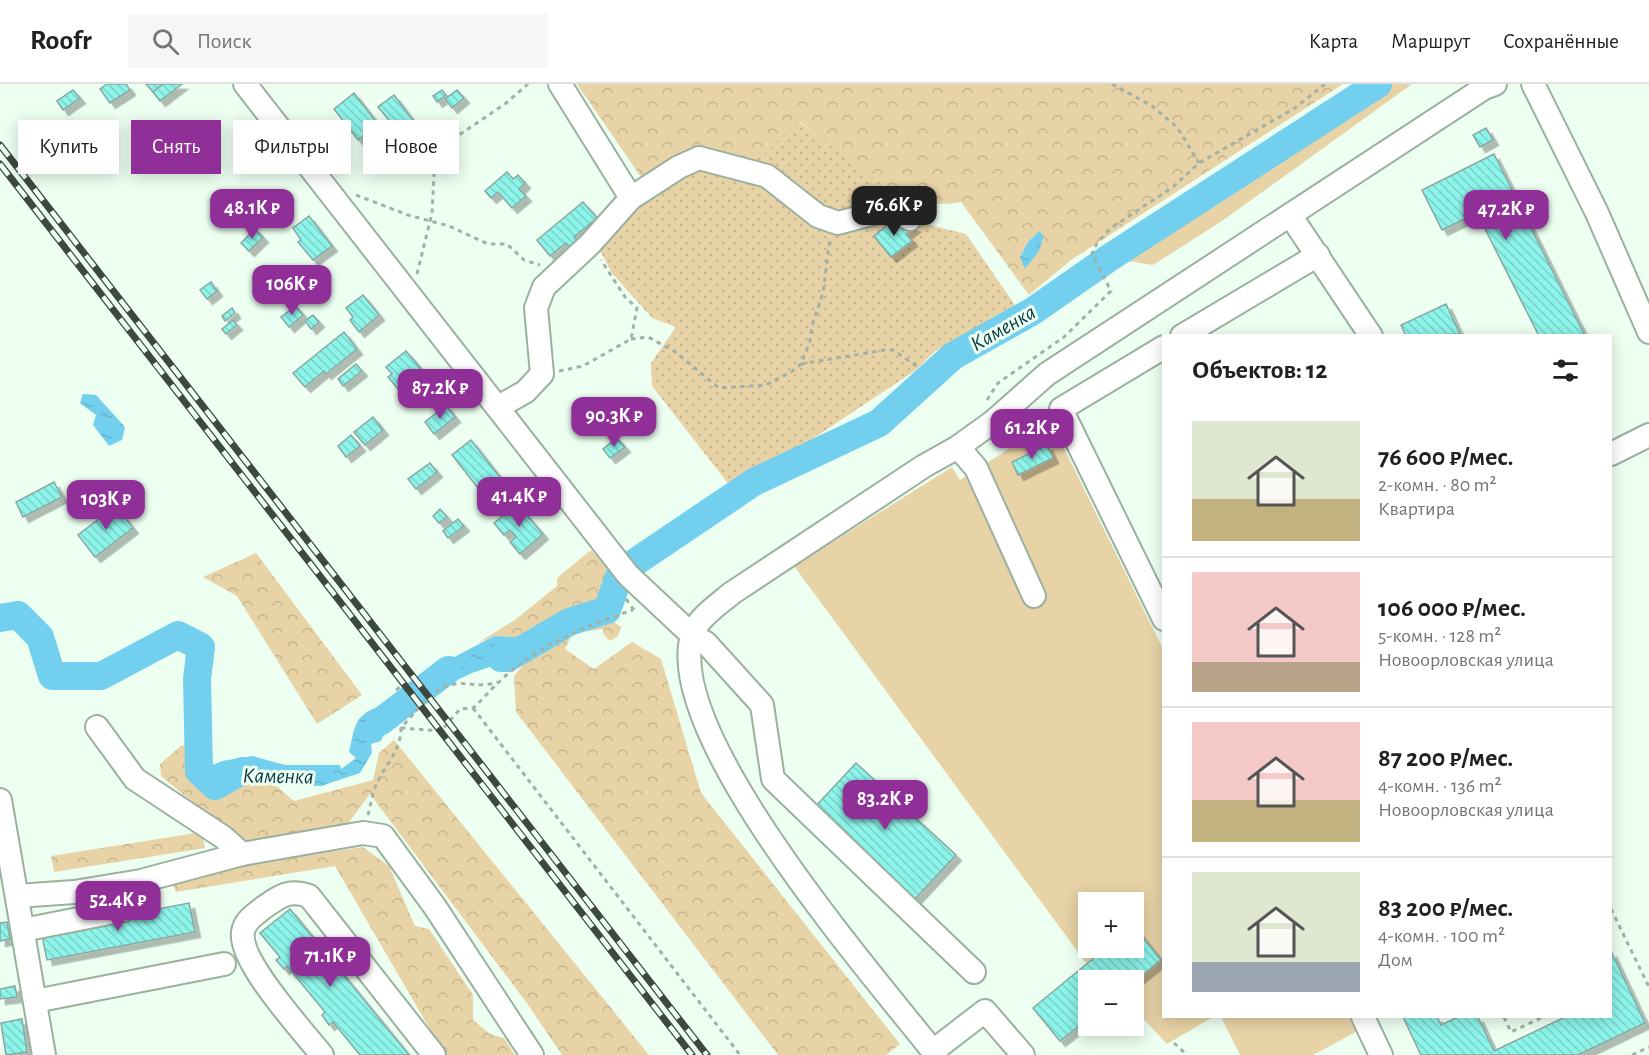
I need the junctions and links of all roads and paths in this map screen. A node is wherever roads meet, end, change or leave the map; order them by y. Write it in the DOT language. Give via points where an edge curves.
graph roads {
  1 [pos="245,84"];
  2 [pos="528,84"];
  3 [pos="560,84"];
  4 [pos="1112,84"];
  5 [pos="1325,84"];
  6 [pos="1495,84"];
  7 [pos="1533,84"];
  8 [pos="1199,163"];
  9 [pos="333,196"];
  10 [pos="631,198"];
  11 [pos="1290,215"];
  12 [pos="910,219"];
  13 [pos="431,221"];
  14 [pos="838,223"];
  15 [pos="590,244"];
  16 [pos="1318,255"];
  17 [pos="565,268"];
  18 [pos="1101,270"];
  19 [pos="410,295"];
  20 [pos="1649,332"];
  21 [pos="1185,334"];
  22 [pos="1370,334"];
  23 [pos="631,339"];
  24 [pos="1162,348"];
  25 [pos="801,364"];
  26 [pos="918,367"];
  27 [pos="542,374"];
  28 [pos="498,407"];
  29 [pos="1649,435"];
  30 [pos="958,447"];
  31 [pos="1612,454"];
  32 [pos="1034,597"];
  33 [pos="633,610"];
  34 [pos="1162,615"];
  35 [pos="692,634"];
  36 [pos="499,682"];
  37 [pos="404,684"];
  38 [pos="396,690"];
  39 [pos="473,708"];
  40 [pos="97,727"];
  41 [pos="401,728"];
  42 [pos="0,800"];
  43 [pos="363,833"];
  44 [pos="242,854"];
  45 [pos="17,896"];
  46 [pos="124,910"];
  47 [pos="1612,911"];
  48 [pos="23,930"];
  49 [pos="224,964"];
  50 [pos="974,972"];
  51 [pos="1649,987"];
  52 [pos="35,1001"];
  53 [pos="1362,1018"];
  54 [pos="1504,1018"];
  55 [pos="1542,1018"];
  56 [pos="1174,1043"];
  57 [pos="1649,1047"];
  58 [pos="934,1053"];
  59 [pos="1375,1053"];
  60 [pos="44,1055"];
  61 [pos="322,1055"];
  62 [pos="434,1055"];
  63 [pos="532,1055"];
  64 [pos="740,1055"];
  65 [pos="1023,1055"];
  66 [pos="1187,1055"];
  67 [pos="1632,1055"];
  1 -- 9 [label="street"];
  2 -- 13 [label="path" via="435,156"];
  3 -- 10 [label="street"];
  4 -- 8 [label="path" via="1152,106 1177,127"];
  5 -- 8 [label="path" via="1295,108"];
  6 -- 11 [label="street"];
  7 -- 20 [label="street" via="1597,213"];
  8 -- 18 [label="path" via="1173,187 1111,228 1097,243 1092,254"];
  9 -- 13 [label="path" via="347,193"];
  9 -- 19 [label="street"];
  10 -- 14 [label="street" via="679,167 699,159 767,176 818,216"];
  10 -- 15 [label="street"];
  11 -- 16 [label="street"];
  11 -- 30 [label="street" via="1047,374"];
  12 -- 14 [label="street" via="890,209"];
  13 -- 17 [label="path" via="488,244 507,244 524,260 551,269"];
  13 -- 19 [label="path"];
  14 -- 25 [label="path" via="831,237 823,293"];
  15 -- 17 [label="street"];
  15 -- 23 [label="path" via="625,297 637,308"];
  16 -- 21 [label="street"];
  16 -- 22 [label="street"];
  17 -- 27 [label="street" via="544,287 536,308"];
  19 -- 28 [label="street"];
  23 -- 25 [label="path" via="648,337 674,351 719,388 766,385"];
  23 -- 27 [label="path" via="583,366"];
  24 -- 34 [label="street" via="1061,408"];
  25 -- 26 [label="path" via="893,350"];
  27 -- 28 [label="street" via="525,392"];
  28 -- 35 [label="street" via="641,589"];
  29 -- 31 [label="street"];
  30 -- 32 [label="street" via="976,468"];
  30 -- 35 [label="street" via="732,593 710,611"];
  33 -- 36 [label="path" via="578,630 546,647"];
  35 -- 50 [label="street" via="706,643 762,705 773,779"];
  35 -- 58 [label="street" via="691,685 724,764 755,818"];
  36 -- 39 [label="path"];
  36 -- 41 [label="path" via="479,687 446,686"];
  37 -- 38 [label="path"];
  39 -- 41 [label="path" via="460,709 441,731"];
  39 -- 64 [label="path"];
  40 -- 44 [label="street" via="135,779 223,837"];
  41 -- 43 [label="path" via="399,745 376,785"];
  42 -- 45 [label="street"];
  43 -- 44 [label="street"];
  43 -- 63 [label="street" via="383,836"];
  44 -- 45 [label="street" via="141,881"];
  45 -- 48 [label="street"];
  46 -- 48 [label="street"];
  47 -- 51 [label="path"];
  48 -- 52 [label="street"];
  49 -- 52 [label="street"];
  52 -- 60 [label="street"];
  53 -- 59 [label="street"];
  54 -- 55 [label="path" via="1511,1032"];
  56 -- 66 [label="path"];
  57 -- 67 [label="path"];
  58 -- 65 [label="street" via="984,1011"];
  61 -- 62 [label="street" via="253,967 243,945 247,921 281,894 296,892 309,896"];
}
